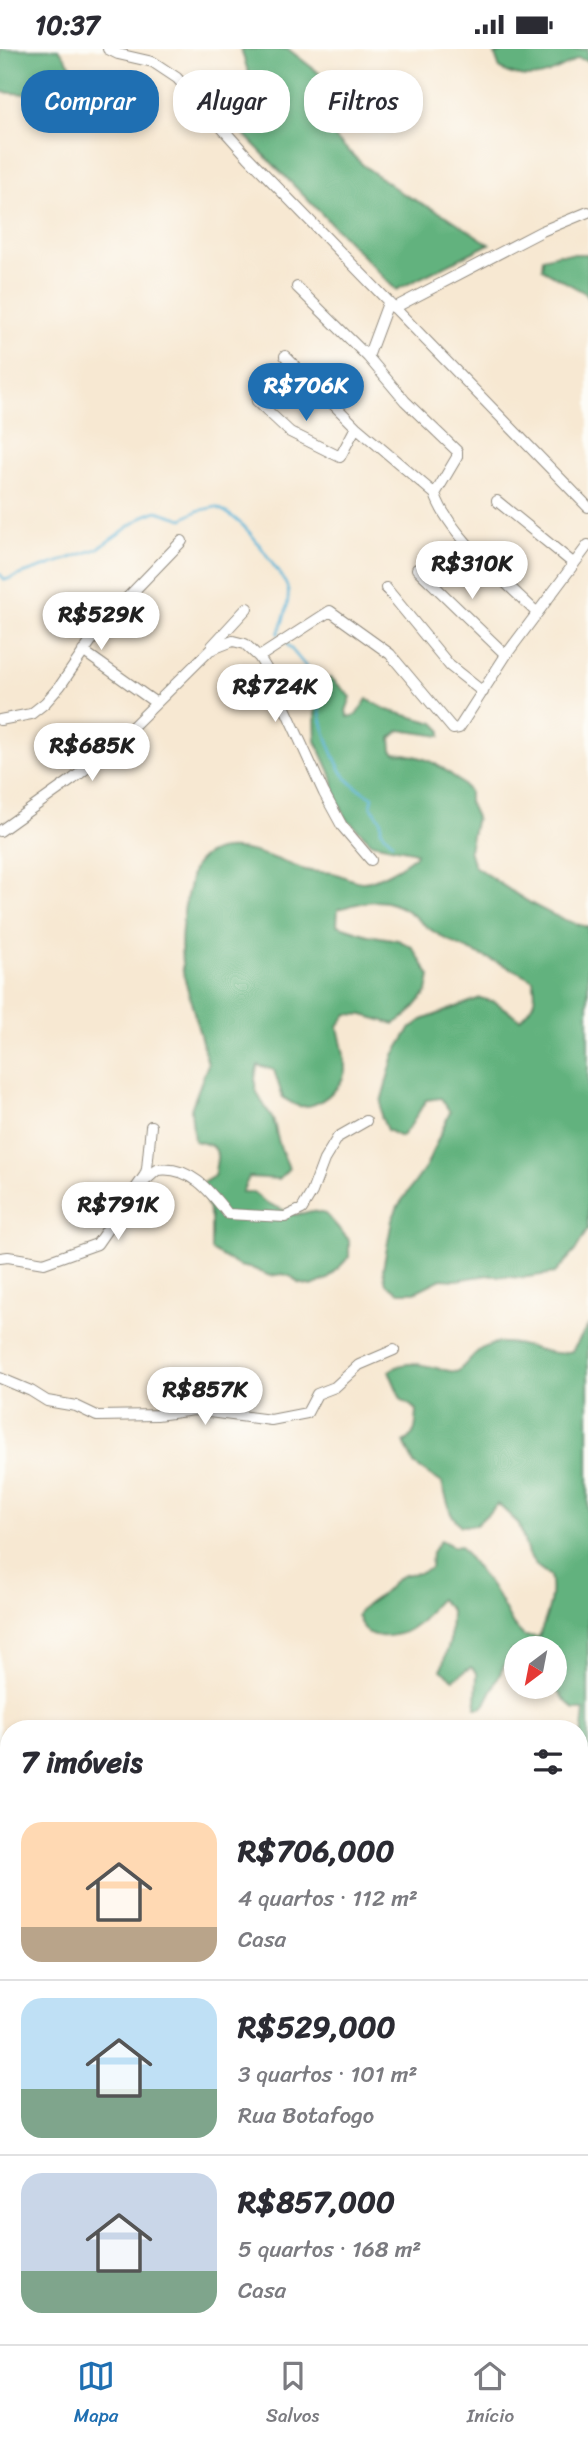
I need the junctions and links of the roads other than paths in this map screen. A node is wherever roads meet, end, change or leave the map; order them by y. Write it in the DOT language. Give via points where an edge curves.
graph roads {
  1 [pos="108,49"];
  2 [pos="588,212"];
  3 [pos="297,287"];
  4 [pos="391,305"];
  5 [pos="285,356"];
  6 [pos="368,356"];
  7 [pos="257,401"];
  8 [pos="356,427"];
  9 [pos="435,494"];
  10 [pos="497,501"];
  11 [pos="588,507"];
  12 [pos="182,541"];
  13 [pos="588,545"];
  14 [pos="573,563"];
  15 [pos="417,569"];
  16 [pos="386,588"];
  17 [pos="247,608"];
  18 [pos="536,613"];
  19 [pos="83,652"];
  20 [pos="506,655"];
  21 [pos="203,657"];
  22 [pos="259,657"];
  23 [pos="483,692"];
  24 [pos="156,703"];
  25 [pos="0,720"];
  26 [pos="0,831"];
  27 [pos="371,860"];
  28 [pos="366,1121"];
  29 [pos="151,1126"];
  30 [pos="137,1188"];
  31 [pos="0,1258"];
  32 [pos="394,1350"];
  33 [pos="0,1378"];
  1 -- 4 [label="street" via="153,62 177,78"];
  2 -- 4 [label="street"];
  3 -- 6 [label="street"];
  4 -- 6 [label="street"];
  4 -- 11 [label="street"];
  5 -- 8 [label="street"];
  6 -- 9 [label="street" via="405,401 457,451"];
  7 -- 8 [label="street" via="290,432 340,457"];
  8 -- 9 [label="street"];
  9 -- 18 [label="street" via="462,538"];
  10 -- 14 [label="street"];
  12 -- 19 [label="street" via="104,622"];
  13 -- 14 [label="street"];
  14 -- 18 [label="street"];
  15 -- 20 [label="street"];
  16 -- 23 [label="street" via="450,666"];
  17 -- 21 [label="street"];
  18 -- 20 [label="street"];
  19 -- 24 [label="street"];
  19 -- 25 [label="street" via="45,703 31,714"];
  20 -- 23 [label="street"];
  21 -- 22 [label="street" via="233,641 245,644"];
  21 -- 24 [label="street"];
  22 -- 23 [label="street" via="330,611 390,654 453,729 459,728"];
  22 -- 27 [label="street" via="342,826"];
  24 -- 26 [label="street" via="100,757"];
  28 -- 30 [label="street" via="338,1137 302,1209 285,1217 228,1213 193,1176 177,1171 157,1170"];
  29 -- 30 [label="street" via="147,1169"];
  30 -- 31 [label="street" via="97,1244 44,1263"];
  32 -- 33 [label="street" via="359,1365 335,1387 317,1394 307,1413 271,1420 194,1410 97,1416 76,1406 47,1401"];
}
